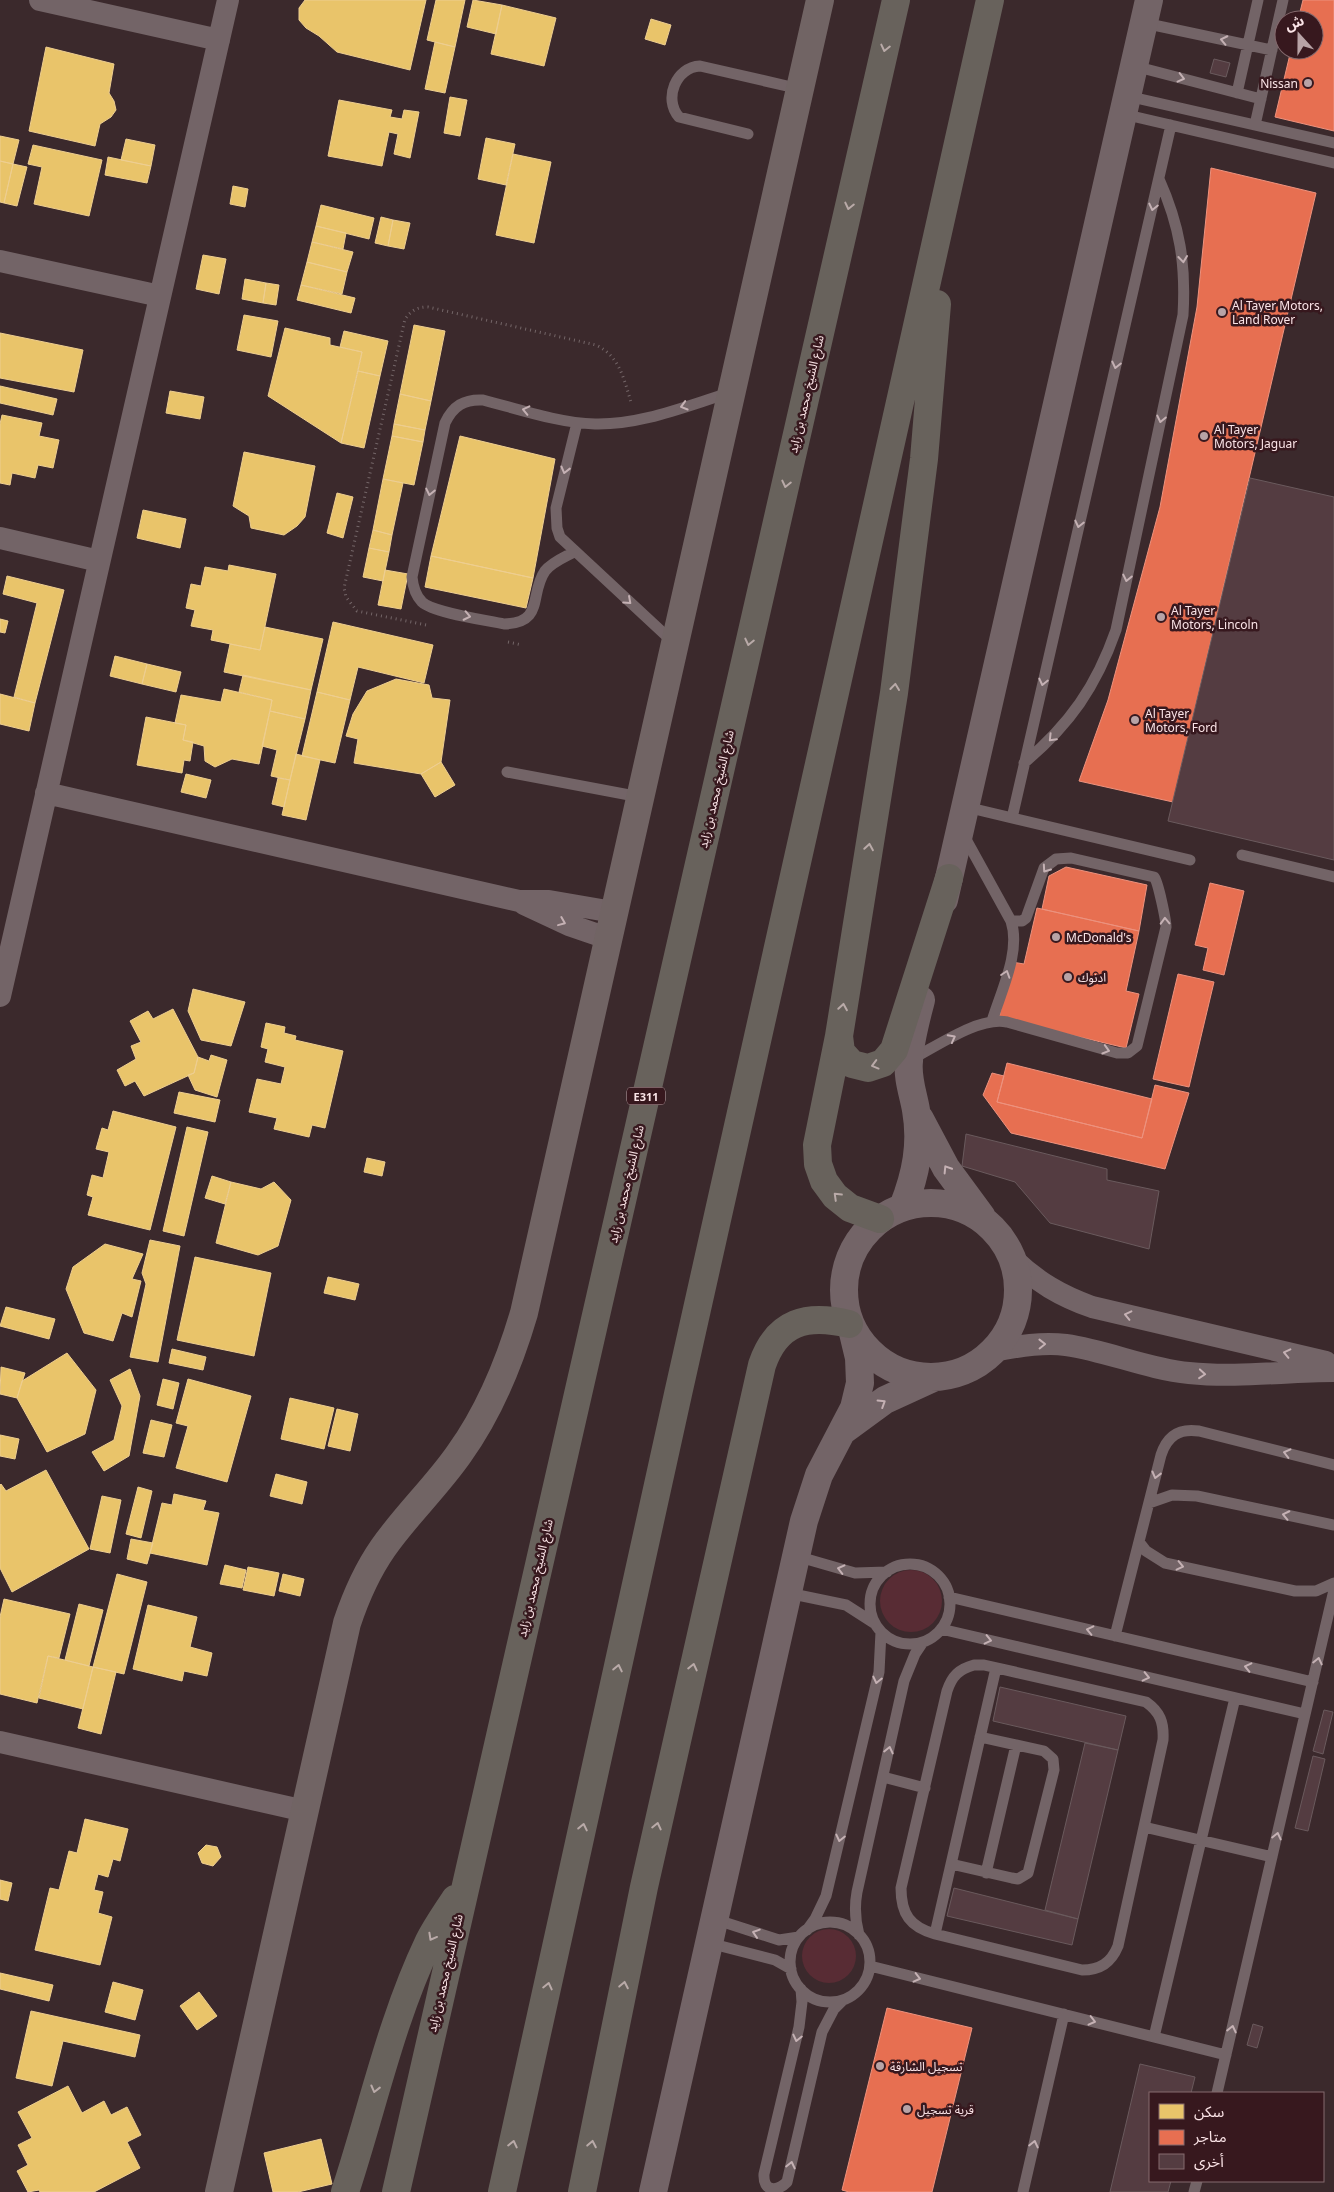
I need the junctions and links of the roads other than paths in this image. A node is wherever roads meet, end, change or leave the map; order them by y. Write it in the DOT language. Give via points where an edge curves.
graph roads {
  1 [pos="40,0"];
  2 [pos="228,0"];
  3 [pos="820,0"];
  4 [pos="896,0"];
  5 [pos="990,0"];
  6 [pos="1258,0"];
  7 [pos="1283,0"];
  8 [pos="1146,11"];
  9 [pos="218,40"];
  10 [pos="1248,45"];
  11 [pos="1272,50"];
  12 [pos="1134,66"];
  13 [pos="800,89"];
  14 [pos="1237,93"];
  15 [pos="1260,99"];
  16 [pos="1125,105"];
  17 [pos="1171,125"];
  18 [pos="1255,125"];
  19 [pos="748,134"];
  20 [pos="1334,143"];
  21 [pos="1334,163"];
  22 [pos="1159,179"];
  23 [pos="946,200"];
  24 [pos="0,261"];
  25 [pos="160,296"];
  26 [pos="731,393"];
  27 [pos="577,423"];
  28 [pos="0,538"];
  29 [pos="574,552"];
  30 [pos="99,561"];
  31 [pos="675,643"];
  32 [pos="1024,763"];
  33 [pos="507,772"];
  34 [pos="46,793"];
  35 [pos="640,797"];
  36 [pos="963,818"];
  37 [pos="1012,818"];
  38 [pos="1242,855"];
  39 [pos="1190,860"];
  40 [pos="1334,877"];
  41 [pos="949,878"];
  42 [pos="1011,921"];
  43 [pos="610,925"];
  44 [pos="0,996"];
  45 [pos="992,1021"];
  46 [pos="839,1036"];
  47 [pos="909,1061"];
  48 [pos="915,1108"];
  49 [pos="903,1207"];
  50 [pos="880,1219"];
  51 [pos="986,1222"];
  52 [pos="1013,1259"];
  53 [pos="851,1328"];
  54 [pos="994,1350"];
  55 [pos="1334,1364"];
  56 [pos="1334,1372"];
  57 [pos="933,1378"];
  58 [pos="843,1431"];
  59 [pos="1334,1465"];
  60 [pos="1149,1503"];
  61 [pos="1334,1525"];
  62 [pos="1139,1542"];
  63 [pos="796,1556"];
  64 [pos="887,1572"];
  65 [pos="1334,1584"];
  66 [pos="1334,1590"];
  67 [pos="788,1593"];
  68 [pos="949,1597"];
  69 [pos="877,1627"];
  70 [pos="941,1629"];
  71 [pos="1115,1636"];
  72 [pos="923,1642"];
  73 [pos="996,1668"];
  74 [pos="1313,1682"];
  75 [pos="1235,1698"];
  76 [pos="1306,1714"];
  77 [pos="980,1737"];
  78 [pos="0,1742"];
  79 [pos="1016,1745"];
  80 [pos="883,1777"];
  81 [pos="925,1788"];
  82 [pos="305,1811"];
  83 [pos="1144,1827"];
  84 [pos="1201,1840"];
  85 [pos="1272,1857"];
  86 [pos="951,1864"];
  87 [pos="986,1873"];
  88 [pos="466,1880"];
  89 [pos="711,1931"];
  90 [pos="803,1933"];
  91 [pos="935,1934"];
  92 [pos="859,1935"];
  93 [pos="870,1966"];
  94 [pos="791,1970"];
  95 [pos="801,1989"];
  96 [pos="843,2000"];
  97 [pos="1064,2014"];
  98 [pos="1154,2037"];
  99 [pos="1226,2054"];
  100 [pos="1217,2092"];
  101 [pos="764,2174"];
  102 [pos="219,2192"];
  103 [pos="345,2192"];
  104 [pos="396,2192"];
  105 [pos="502,2192"];
  106 [pos="582,2192"];
  107 [pos="652,2192"];
  108 [pos="760,2192"];
  109 [pos="1024,2192"];
  1 -- 9 [label="street"];
  2 -- 9 [label="street"];
  3 -- 13 [label="main road"];
  4 -- 88 [label="highway, شارع الشيخ محمد بن زايد / E311, one-way"];
  5 -- 23 [label="highway"];
  6 -- 10 [label="lane"];
  7 -- 11 [label="lane"];
  10 -- 8 [label="lane, one-way"];
  8 -- 12 [label="street"];
  9 -- 25 [label="street"];
  10 -- 11 [label="lane"];
  10 -- 14 [label="lane"];
  11 -- 15 [label="lane"];
  12 -- 14 [label="lane, one-way"];
  12 -- 16 [label="street"];
  13 -- 19 [label="lane" via="700,66 680,73 672,99 672,106 679,117"];
  13 -- 26 [label="main road"];
  14 -- 15 [label="lane"];
  15 -- 18 [label="lane"];
  16 -- 17 [label="lane"];
  16 -- 18 [label="lane"];
  16 -- 36 [label="street"];
  17 -- 21 [label="lane"];
  17 -- 22 [label="lane"];
  18 -- 20 [label="lane"];
  22 -- 32 [label="lane, one-way"];
  22 -- 32 [label="lane, one-way" via="1170,204 1184,259 1183,315 1116,630 1090,690 1049,742"];
  46 -- 23 [label="highway, one-way" via="894,693 924,459"];
  105 -- 23 [label="highway, one-way"];
  24 -- 25 [label="street"];
  25 -- 30 [label="street"];
  26 -- 27 [label="lane, one-way" via="636,420 610,424"];
  26 -- 31 [label="main road"];
  27 -- 29 [label="lane, one-way" via="555,518 560,537"];
  27 -- 29 [label="lane, one-way" via="483,400 473,400 456,407 445,423 412,577 413,585 418,598 430,607 513,624 522,621 532,611 546,570"];
  28 -- 30 [label="street"];
  29 -- 31 [label="lane, one-way"];
  30 -- 34 [label="street"];
  31 -- 35 [label="main road"];
  32 -- 37 [label="lane"];
  33 -- 35 [label="lane"];
  34 -- 43 [label="street" via="519,901 549,901"];
  34 -- 44 [label="street"];
  35 -- 43 [label="main road"];
  36 -- 37 [label="lane"];
  36 -- 41 [label="street"];
  36 -- 42 [label="lane"];
  37 -- 39 [label="lane"];
  38 -- 40 [label="lane"];
  41 -- 46 [label="highway, one-way" via="894,1050 883,1063 868,1068 852,1064 841,1052"];
  41 -- 47 [label="street"];
  45 -- 42 [label="lane, one-way" via="1013,952 1015,937"];
  45 -- 42 [label="lane, one-way" via="1007,1022 1117,1053 1128,1053 1138,1041 1166,920 1159,885 1154,877 1063,857 1044,868 1026,918"];
  43 -- 82 [label="main road" via="515,1343 476,1428 382,1548 362,1584 347,1623"];
  47 -- 45 [label="lane, one-way" via="974,1026"];
  50 -- 46 [label="highway, one-way" via="850,1208 835,1196 824,1181 818,1164 817,1145"];
  47 -- 48 [label="street"];
  48 -- 49 [label="street" via="918,1158"];
  51 -- 48 [label="street, one-way" via="946,1168"];
  49 -- 50 [label="street"];
  49 -- 51 [label="street" via="947,1204"];
  50 -- 53 [label="street" via="862,1235 850,1255 846,1270 843,1301"];
  51 -- 52 [label="street" via="1002,1239"];
  52 -- 54 [label="street" via="1018,1283 1017,1307 1009,1331"];
  55 -- 52 [label="street, one-way" via="1092,1307 1049,1288"];
  53 -- 57 [label="street" via="868,1352 887,1367 909,1375"];
  53 -- 58 [label="street" via="860,1358 860,1383 854,1408"];
  106 -- 53 [label="highway, one-way" via="644,1887 762,1365 775,1338 800,1322 830,1319"];
  54 -- 56 [label="street, one-way" via="1041,1344 1065,1345 1179,1371 1218,1375"];
  54 -- 57 [label="street" via="976,1365 956,1374"];
  58 -- 57 [label="street, one-way" via="885,1400"];
  58 -- 63 [label="street" via="810,1498"];
  59 -- 60 [label="lane, one-way" via="1199,1431 1178,1432 1164,1445"];
  61 -- 60 [label="lane, one-way" via="1197,1496 1172,1495"];
  60 -- 62 [label="lane"];
  62 -- 65 [label="lane, one-way" via="1146,1551 1165,1563 1295,1591 1316,1591"];
  62 -- 71 [label="lane"];
  64 -- 63 [label="lane, one-way" via="854,1573"];
  63 -- 67 [label="street"];
  64 -- 68 [label="lane" via="908,1565 924,1568 939,1577"];
  64 -- 69 [label="lane" via="878,1580 870,1601 870,1612"];
  74 -- 66 [label="lane, one-way"];
  67 -- 69 [label="lane" via="846,1605"];
  67 -- 89 [label="street"];
  68 -- 70 [label="lane" via="947,1619"];
  71 -- 68 [label="lane, one-way"];
  69 -- 72 [label="lane" via="900,1643"];
  69 -- 90 [label="lane, one-way" via="879,1672 826,1896 815,1920"];
  70 -- 72 [label="lane"];
  70 -- 75 [label="lane, one-way"];
  74 -- 71 [label="lane, one-way"];
  80 -- 72 [label="lane, one-way" via="904,1681"];
  73 -- 77 [label="lane"];
  73 -- 81 [label="lane" via="970,1666 950,1682"];
  73 -- 83 [label="lane" via="1146,1702 1155,1709 1164,1728 1164,1740"];
  74 -- 76 [label="lane"];
  75 -- 76 [label="lane"];
  75 -- 84 [label="lane"];
  85 -- 76 [label="lane, one-way"];
  77 -- 79 [label="lane"];
  77 -- 86 [label="lane"];
  78 -- 82 [label="street"];
  79 -- 87 [label="lane"];
  79 -- 87 [label="lane" via="1044,1751 1052,1759 1054,1770 1028,1873 1018,1879"];
  80 -- 81 [label="lane"];
  80 -- 92 [label="lane" via="854,1907"];
  81 -- 91 [label="lane" via="901,1888 901,1901 912,1923"];
  82 -- 102 [label="main road"];
  83 -- 84 [label="lane"];
  83 -- 91 [label="lane" via="1118,1946 1108,1962 1100,1967 1082,1970"];
  84 -- 85 [label="lane"];
  84 -- 98 [label="lane"];
  99 -- 85 [label="lane, one-way"];
  86 -- 87 [label="lane"];
  86 -- 91 [label="lane"];
  88 -- 103 [label="highway, one-way" via="430,1940 403,2002"];
  88 -- 104 [label="highway, شارع الشيخ محمد بن زايد / E311"];
  90 -- 89 [label="lane, one-way" via="779,1940"];
  89 -- 94 [label="lane"];
  89 -- 107 [label="street"];
  90 -- 92 [label="lane" via="829,1922 840,1923"];
  90 -- 94 [label="lane" via="793,1947"];
  92 -- 93 [label="lane" via="868,1949"];
  93 -- 96 [label="lane" via="862,1987"];
  93 -- 97 [label="lane, one-way"];
  94 -- 95 [label="lane"];
  95 -- 96 [label="lane" via="821,2001"];
  95 -- 101 [label="lane, one-way" via="799,2027"];
  101 -- 96 [label="lane, one-way" via="764,2182 775,2191 783,2189 787,2182 822,2032"];
  97 -- 98 [label="lane, one-way"];
  109 -- 97 [label="lane, one-way"];
  98 -- 99 [label="lane"];
  99 -- 100 [label="lane"];
  101 -- 108 [label="lane"];
}
